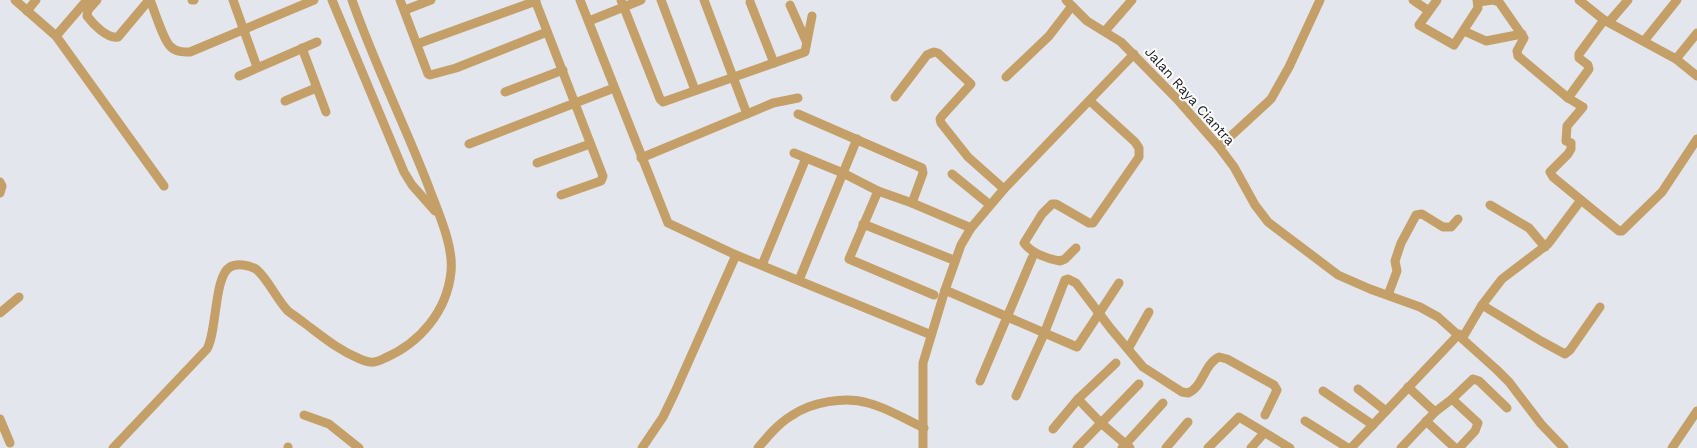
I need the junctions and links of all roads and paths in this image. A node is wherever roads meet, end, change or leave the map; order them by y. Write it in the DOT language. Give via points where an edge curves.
graph roads {
  1 [pos="15,0"];
  2 [pos="36,0"];
  3 [pos="87,0"];
  4 [pos="97,0"];
  5 [pos="150,0"];
  6 [pos="232,0"];
  7 [pos="314,0"];
  8 [pos="332,0"];
  9 [pos="400,0"];
  10 [pos="431,0"];
  11 [pos="580,0"];
  12 [pos="640,0"];
  13 [pos="661,0"];
  14 [pos="704,0"];
  15 [pos="1132,0"];
  16 [pos="1320,0"];
  17 [pos="1413,0"];
  18 [pos="1437,0"];
  19 [pos="1579,0"];
  20 [pos="1628,0"];
  21 [pos="1677,0"];
  22 [pos="536,1"];
  23 [pos="1478,1"];
  24 [pos="750,2"];
  25 [pos="353,3"];
  26 [pos="623,3"];
  27 [pos="1069,3"];
  28 [pos="790,5"];
  29 [pos="405,10"];
  30 [pos="28,11"];
  31 [pos="1428,11"];
  32 [pos="337,14"];
  33 [pos="812,16"];
  34 [pos="589,21"];
  35 [pos="1606,21"];
  36 [pos="244,28"];
  37 [pos="1104,31"];
  38 [pos="1464,31"];
  39 [pos="547,32"];
  40 [pos="1697,33"];
  41 [pos="1522,34"];
  42 [pos="56,36"];
  43 [pos="806,41"];
  44 [pos="1644,41"];
  45 [pos="317,42"];
  46 [pos="417,44"];
  47 [pos="302,48"];
  48 [pos="1134,54"];
  49 [pos="1676,59"];
  50 [pos="774,63"];
  51 [pos="257,67"];
  52 [pos="563,70"];
  53 [pos="239,76"];
  54 [pos="733,76"];
  55 [pos="1697,76"];
  56 [pos="1006,77"];
  57 [pos="316,88"];
  58 [pos="614,88"];
  59 [pos="695,90"];
  60 [pos="505,92"];
  61 [pos="895,97"];
  62 [pos="798,98"];
  63 [pos="1568,98"];
  64 [pos="285,100"];
  65 [pos="1090,101"];
  66 [pos="575,104"];
  67 [pos="326,112"];
  68 [pos="746,114"];
  69 [pos="798,114"];
  70 [pos="857,139"];
  71 [pos="1697,139"];
  72 [pos="469,144"];
  73 [pos="590,144"];
  74 [pos="1219,147"];
  75 [pos="794,153"];
  76 [pos="641,158"];
  77 [pos="806,158"];
  78 [pos="537,163"];
  79 [pos="843,173"];
  80 [pos="952,174"];
  81 [pos="0,182"];
  82 [pos="164,186"];
  83 [pos="1004,189"];
  84 [pos="878,191"];
  85 [pos="0,192"];
  86 [pos="560,195"];
  87 [pos="1581,200"];
  88 [pos="912,203"];
  89 [pos="990,205"];
  90 [pos="1490,205"];
  91 [pos="440,217"];
  92 [pos="1458,219"];
  93 [pos="864,224"];
  94 [pos="971,228"];
  95 [pos="1545,246"];
  96 [pos="1076,248"];
  97 [pos="736,255"];
  98 [pos="1032,258"];
  99 [pos="951,259"];
  100 [pos="762,265"];
  101 [pos="799,280"];
  102 [pos="1119,282"];
  103 [pos="945,290"];
  104 [pos="934,295"];
  105 [pos="1388,295"];
  106 [pos="19,297"];
  107 [pos="1482,305"];
  108 [pos="1600,307"];
  109 [pos="1149,312"];
  110 [pos="0,313"];
  111 [pos="1100,313"];
  112 [pos="1007,317"];
  113 [pos="929,334"];
  114 [pos="1044,334"];
  115 [pos="1461,336"];
  116 [pos="1128,349"];
  117 [pos="1116,363"];
  118 [pos="980,381"];
  119 [pos="1139,384"];
  120 [pos="1408,386"];
  121 [pos="1358,389"];
  122 [pos="1323,391"];
  123 [pos="1016,396"];
  124 [pos="1078,399"];
  125 [pos="1452,399"];
  126 [pos="1163,402"];
  127 [pos="1507,408"];
  128 [pos="1386,411"];
  129 [pos="1697,411"];
  130 [pos="1435,412"];
  131 [pos="304,415"];
  132 [pos="1265,415"];
  133 [pos="0,419"];
  134 [pos="1426,420"];
  135 [pos="1304,421"];
  136 [pos="1101,422"];
  137 [pos="1188,422"];
  138 [pos="1373,425"];
  139 [pos="924,428"];
  140 [pos="1053,429"];
  141 [pos="3,434"];
  142 [pos="1264,434"];
  143 [pos="10,443"];
  144 [pos="1126,447"];
  145 [pos="113,448"];
  146 [pos="359,448"];
  147 [pos="642,448"];
  148 [pos="758,448"];
  149 [pos="923,448"];
  150 [pos="1077,448"];
  151 [pos="1166,448"];
  152 [pos="1208,448"];
  153 [pos="1250,448"];
  154 [pos="1290,448"];
  155 [pos="1349,448"];
  156 [pos="1402,448"];
  157 [pos="1457,448"];
  158 [pos="1564,448"];
  159 [pos="1672,448"];
  1 -- 30 [label="street"];
  2 -- 30 [label="street"];
  3 -- 42 [label="street"];
  4 -- 5 [label="street" via="87,16 114,38"];
  5 -- 36 [label="street" via="168,44 176,50 190,52"];
  6 -- 36 [label="street"];
  7 -- 36 [label="street"];
  8 -- 32 [label="street"];
  9 -- 29 [label="street"];
  10 -- 29 [label="street"];
  11 -- 34 [label="street"];
  12 -- 26 [label="street"];
  13 -- 59 [label="street"];
  14 -- 54 [label="street"];
  15 -- 37 [label="street"];
  16 -- 74 [label="street" via="1271,99"];
  17 -- 31 [label="street"];
  18 -- 31 [label="street"];
  19 -- 35 [label="street"];
  20 -- 35 [label="street"];
  21 -- 44 [label="street"];
  22 -- 39 [label="street"];
  22 -- 46 [label="street"];
  23 -- 38 [label="street" via="1478,8"];
  23 -- 41 [label="street" via="1499,2"];
  24 -- 50 [label="street"];
  25 -- 32 [label="street"];
  25 -- 91 [label="street"];
  26 -- 34 [label="street"];
  26 -- 59 [label="street" via="660,99 663,102"];
  27 -- 37 [label="street, Jalan Raya Ciantra" via="1087,21"];
  27 -- 56 [label="street" via="1049,36"];
  28 -- 43 [label="street"];
  29 -- 46 [label="street"];
  30 -- 42 [label="street"];
  31 -- 38 [label="street" via="1419,25 1454,45"];
  32 -- 91 [label="street" via="404,172"];
  33 -- 43 [label="street"];
  34 -- 58 [label="street"];
  35 -- 44 [label="street"];
  35 -- 63 [label="street" via="1579,54 1589,69"];
  36 -- 51 [label="street"];
  37 -- 48 [label="street, Jalan Raya Ciantra"];
  38 -- 41 [label="street" via="1486,41"];
  39 -- 46 [label="street" via="432,76 428,74"];
  39 -- 52 [label="street"];
  40 -- 49 [label="street"];
  41 -- 63 [label="street" via="1523,40 1516,52 1518,56"];
  42 -- 82 [label="street"];
  43 -- 50 [label="street" via="805,52"];
  44 -- 49 [label="street"];
  45 -- 47 [label="street"];
  47 -- 51 [label="street"];
  47 -- 57 [label="street"];
  48 -- 65 [label="street"];
  48 -- 74 [label="street, Jalan Raya Ciantra"];
  49 -- 55 [label="street"];
  50 -- 54 [label="street"];
  51 -- 53 [label="street"];
  52 -- 60 [label="street"];
  52 -- 66 [label="street"];
  54 -- 59 [label="street"];
  54 -- 68 [label="street"];
  57 -- 64 [label="street"];
  57 -- 67 [label="street"];
  58 -- 66 [label="street"];
  58 -- 76 [label="street"];
  61 -- 83 [label="street" via="927,55 938,54 971,84 942,116 941,123 968,157"];
  62 -- 68 [label="street"];
  63 -- 87 [label="street" via="1583,107 1567,126 1566,141 1571,142 1571,149 1551,174"];
  65 -- 83 [label="street"];
  65 -- 96 [label="street" via="1135,142 1139,157 1093,223 1052,204 1024,243 1041,255 1060,262"];
  66 -- 72 [label="street"];
  66 -- 73 [label="street"];
  68 -- 76 [label="street"];
  69 -- 70 [label="street"];
  70 -- 79 [label="street"];
  70 -- 88 [label="street" via="922,168"];
  71 -- 87 [label="street" via="1662,192 1622,231"];
  73 -- 78 [label="street"];
  73 -- 86 [label="street" via="603,179"];
  74 -- 105 [label="street, Jalan Raya Ciantra" via="1268,222 1338,275"];
  75 -- 77 [label="street"];
  76 -- 97 [label="street" via="668,224"];
  77 -- 79 [label="street"];
  77 -- 100 [label="street"];
  79 -- 84 [label="street"];
  79 -- 101 [label="street"];
  80 -- 89 [label="street"];
  81 -- 85 [label="street"];
  83 -- 89 [label="street"];
  84 -- 88 [label="street"];
  84 -- 93 [label="street"];
  87 -- 95 [label="street"];
  88 -- 94 [label="street"];
  89 -- 94 [label="street"];
  90 -- 95 [label="street" via="1529,228"];
  91 -- 145 [label="street" via="450,254 447,290 428,327 401,350 370,363 342,351 288,311 257,270 246,266 230,267 219,289 212,338 207,349"];
  92 -- 105 [label="street" via="1451,227 1444,227 1422,214 1416,215 1401,243 1395,261 1397,271"];
  93 -- 99 [label="street"];
  93 -- 104 [label="street" via="850,258"];
  94 -- 103 [label="street"];
  95 -- 107 [label="street" via="1507,274"];
  97 -- 100 [label="street"];
  97 -- 147 [label="street" via="663,417"];
  98 -- 112 [label="street"];
  100 -- 101 [label="street"];
  101 -- 113 [label="street"];
  102 -- 111 [label="street"];
  103 -- 112 [label="street"];
  103 -- 139 [label="street" via="923,363"];
  105 -- 115 [label="street, Jalan Raya Ciantra" via="1438,316"];
  106 -- 110 [label="street"];
  107 -- 108 [label="street" via="1565,354"];
  107 -- 115 [label="street"];
  109 -- 116 [label="street"];
  111 -- 114 [label="street" via="1077,347"];
  111 -- 114 [label="street" via="1076,283 1067,279"];
  111 -- 116 [label="street"];
  112 -- 114 [label="street"];
  112 -- 118 [label="street"];
  114 -- 123 [label="street"];
  115 -- 120 [label="street"];
  115 -- 158 [label="street, Jalan Raya Ciantra" via="1508,382"];
  116 -- 132 [label="street" via="1144,367 1185,393 1195,389 1213,360 1219,357 1227,359 1276,386"];
  117 -- 124 [label="street"];
  119 -- 136 [label="street"];
  120 -- 128 [label="street"];
  120 -- 130 [label="street"];
  121 -- 128 [label="street"];
  122 -- 138 [label="street"];
  124 -- 136 [label="street"];
  124 -- 140 [label="street"];
  125 -- 127 [label="street" via="1474,379"];
  125 -- 130 [label="street"];
  125 -- 157 [label="street" via="1478,423 1475,431"];
  126 -- 144 [label="street"];
  128 -- 138 [label="street"];
  129 -- 159 [label="street"];
  130 -- 134 [label="street"];
  131 -- 146 [label="street" via="329,424"];
  133 -- 141 [label="street"];
  134 -- 156 [label="street"];
  134 -- 157 [label="street"];
  135 -- 155 [label="street"];
  136 -- 144 [label="street"];
  136 -- 150 [label="street"];
  137 -- 151 [label="street"];
  138 -- 155 [label="street"];
  139 -- 148 [label="street" via="865,402 827,401 793,414"];
  139 -- 149 [label="street"];
  141 -- 143 [label="street"];
  142 -- 152 [label="street" via="1240,417"];
  142 -- 153 [label="street"];
  142 -- 154 [label="street"];
}
